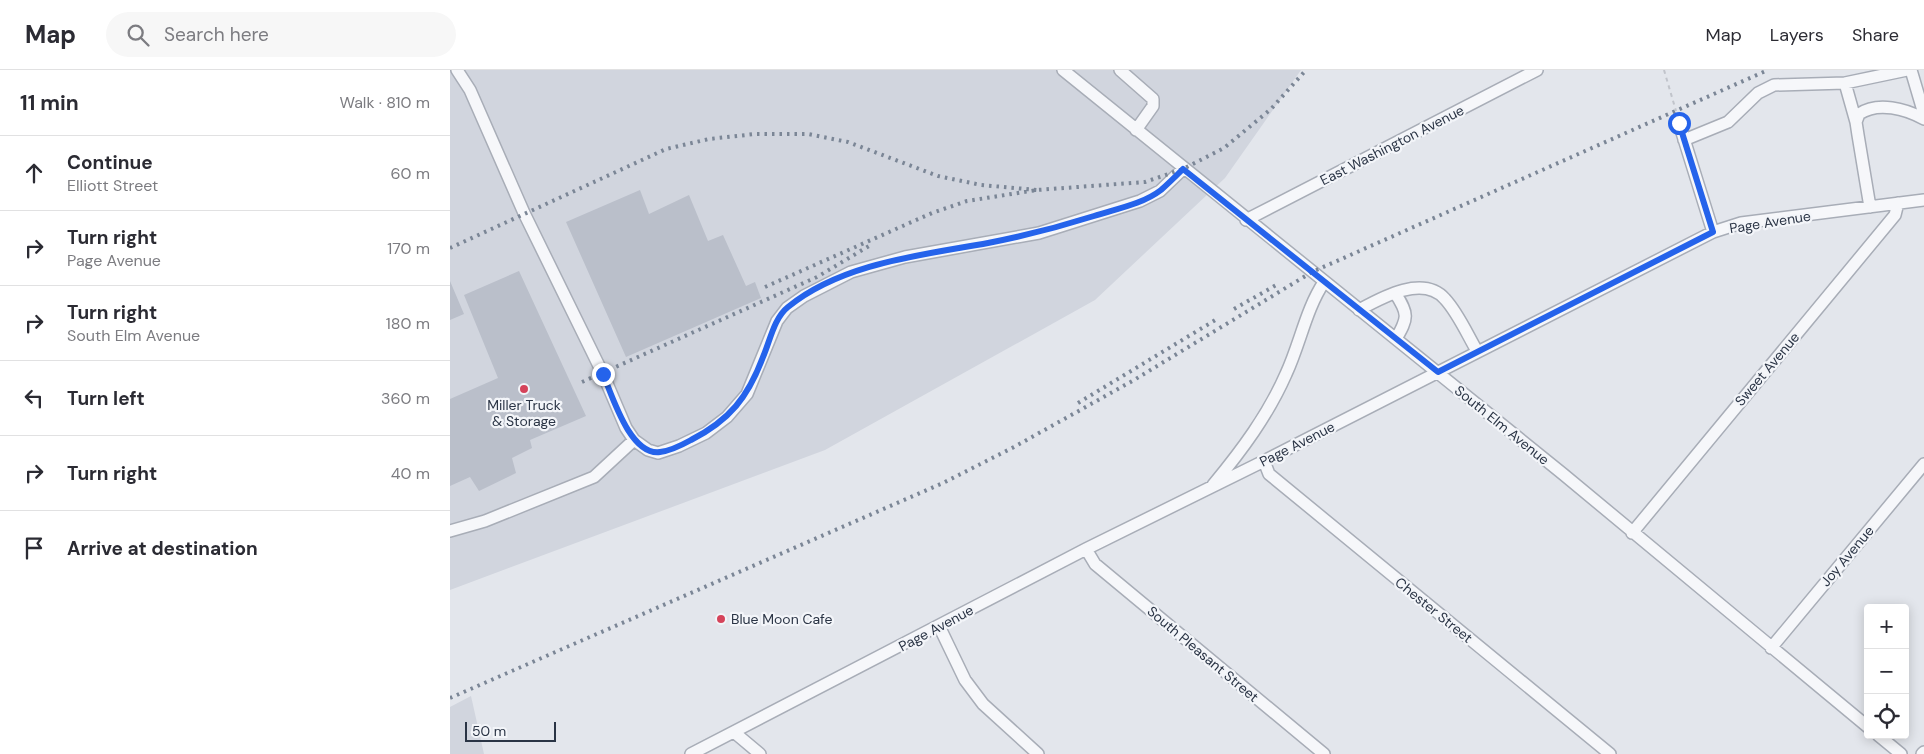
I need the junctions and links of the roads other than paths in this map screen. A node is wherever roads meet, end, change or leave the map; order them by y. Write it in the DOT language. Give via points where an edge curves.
graph roads {
  1 [pos="457,70"];
  2 [pos="1063,70"];
  3 [pos="1120,70"];
  4 [pos="1537,70"];
  5 [pos="1907,70"];
  6 [pos="1911,70"];
  7 [pos="1844,83"];
  8 [pos="1924,114"];
  9 [pos="1924,120"];
  10 [pos="1856,122"];
  11 [pos="1679,123"];
  12 [pos="1136,130"];
  13 [pos="1684,140"];
  14 [pos="1183,169"];
  15 [pos="1924,200"];
  16 [pos="1898,203"];
  17 [pos="1870,207"];
  18 [pos="1246,220"];
  19 [pos="1713,232"];
  20 [pos="1324,282"];
  21 [pos="1396,293"];
  22 [pos="1359,310"];
  23 [pos="1396,339"];
  24 [pos="1477,351"];
  25 [pos="1438,372"];
  26 [pos="634,440"];
  27 [pos="1264,461"];
  28 [pos="1924,464"];
  29 [pos="1211,488"];
  30 [pos="450,532"];
  31 [pos="1632,533"];
  32 [pos="1086,550"];
  33 [pos="939,626"];
  34 [pos="1770,648"];
  35 [pos="1864,724"];
  36 [pos="735,733"];
  37 [pos="1883,739"];
  38 [pos="691,754"];
  39 [pos="760,754"];
  40 [pos="1038,754"];
  41 [pos="1324,754"];
  42 [pos="1610,754"];
  43 [pos="1901,754"];
  1 -- 26 [label="street" via="470,90 524,213"];
  2 -- 12 [label="street, South Elm Avenue"];
  3 -- 12 [label="street" via="1153,99"];
  4 -- 18 [label="street, East Washington Avenue"];
  5 -- 7 [label="street"];
  6 -- 8 [label="street"];
  7 -- 10 [label="street"];
  7 -- 13 [label="street" via="1774,85 1758,94 1728,122"];
  9 -- 10 [label="street" via="1898,108 1878,108 1859,114"];
  10 -- 17 [label="street"];
  11 -- 13 [label="street"];
  12 -- 14 [label="street, South Elm Avenue"];
  13 -- 19 [label="street"];
  14 -- 18 [label="street, South Elm Avenue"];
  14 -- 26 [label="street" via="1160,191 1140,201 1038,233 905,257 851,272 787,308 777,321 747,394 727,418 679,446 658,453"];
  15 -- 16 [label="street, Page Avenue"];
  16 -- 17 [label="street, Page Avenue"];
  16 -- 31 [label="street, Sweet Avenue" via="1894,216"];
  17 -- 19 [label="street, Page Avenue" via="1741,223"];
  18 -- 20 [label="street, South Elm Avenue"];
  19 -- 24 [label="street, Page Avenue"];
  20 -- 22 [label="street, South Elm Avenue"];
  20 -- 29 [label="street" via="1272,403 1244,448"];
  21 -- 22 [label="street"];
  21 -- 23 [label="street" via="1406,308 1406,321"];
  21 -- 24 [label="street" via="1414,288 1426,289 1444,297"];
  22 -- 23 [label="street, South Elm Avenue"];
  23 -- 25 [label="street, South Elm Avenue"];
  24 -- 25 [label="street, Page Avenue"];
  25 -- 27 [label="street, Page Avenue"];
  25 -- 31 [label="street, South Elm Avenue"];
  26 -- 30 [label="street" via="594,477"];
  27 -- 29 [label="street, Page Avenue"];
  27 -- 42 [label="street, Chester Street" via="1269,474"];
  28 -- 34 [label="street, Joy Avenue"];
  29 -- 32 [label="street, Page Avenue"];
  31 -- 34 [label="street, South Elm Avenue"];
  32 -- 33 [label="street, Page Avenue"];
  32 -- 41 [label="street, South Pleasant Street" via="1095,564"];
  33 -- 36 [label="street, Page Avenue"];
  33 -- 40 [label="street" via="965,680 983,704"];
  34 -- 35 [label="street, South Elm Avenue"];
  36 -- 38 [label="street, Page Avenue"];
  36 -- 39 [label="street"];
  37 -- 43 [label="street"];
}
